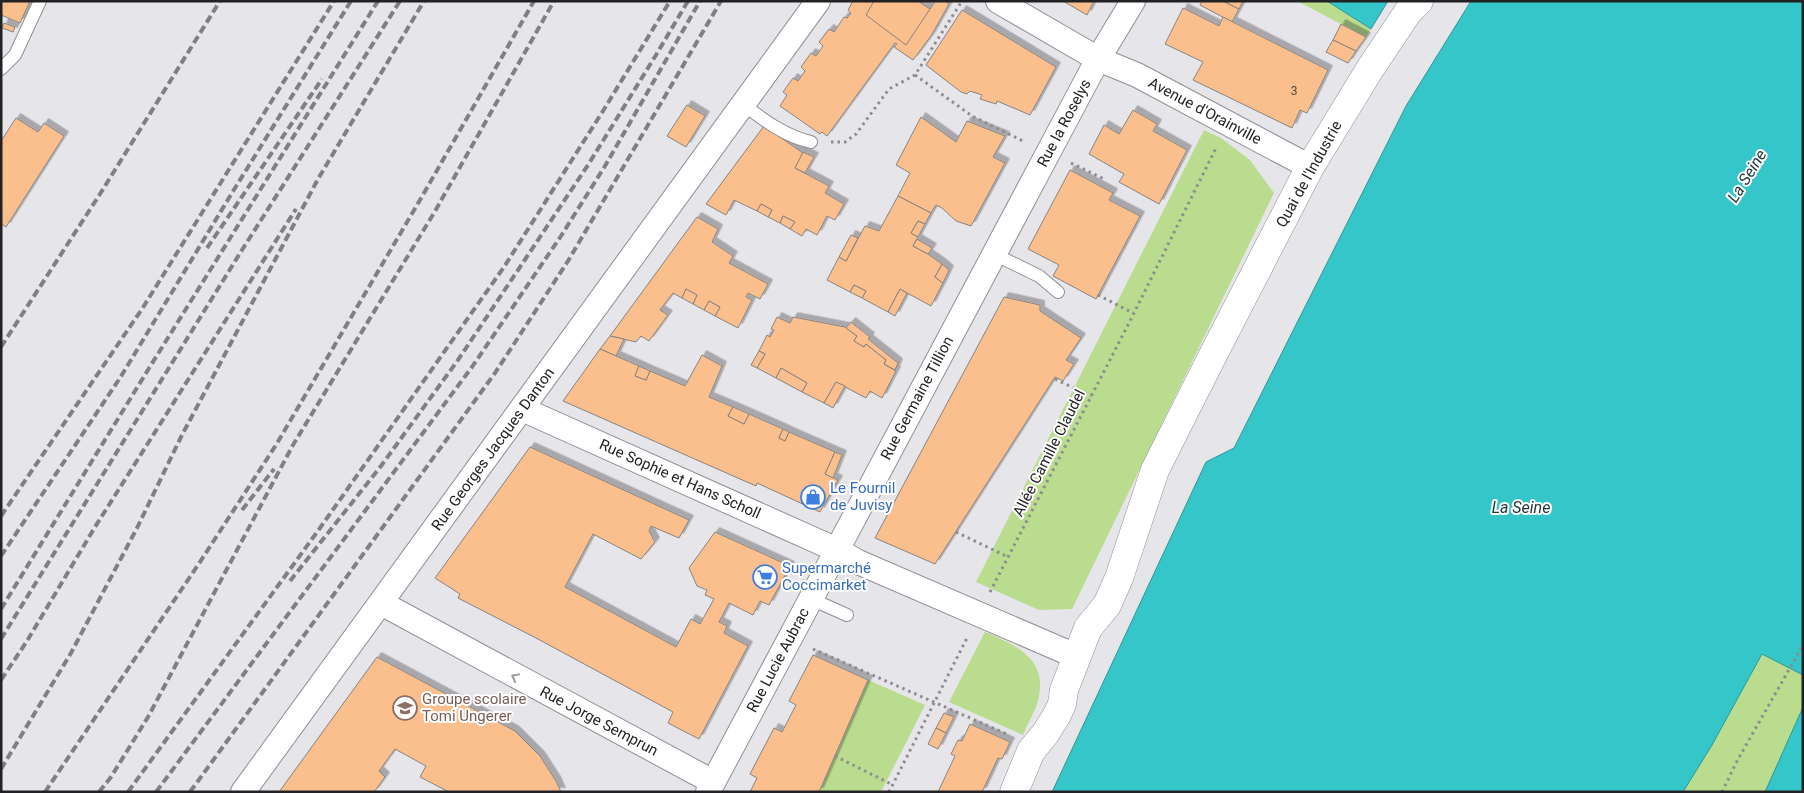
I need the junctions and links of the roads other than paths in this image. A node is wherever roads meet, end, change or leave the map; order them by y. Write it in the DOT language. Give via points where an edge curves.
graph roads {
  1 [pos="40,1"];
  2 [pos="818,1"];
  3 [pos="998,1"];
  4 [pos="1133,1"];
  5 [pos="1419,1"];
  6 [pos="1098,59"];
  7 [pos="1,69"];
  8 [pos="744,105"];
  9 [pos="811,142"];
  10 [pos="1310,167"];
  11 [pos="996,250"];
  12 [pos="1058,292"];
  13 [pos="522,409"];
  14 [pos="837,550"];
  15 [pos="811,598"];
  16 [pos="381,603"];
  17 [pos="847,615"];
  18 [pos="1078,657"];
  19 [pos="710,787"];
  20 [pos="243,792"];
  21 [pos="1014,792"];
  1 -- 7 [label="lane" via="15,55"];
  2 -- 8 [label="street, Rue Georges Jacques Danton"];
  3 -- 6 [label="street, Avenue d'Orainville"];
  4 -- 6 [label="street, Rue la Roselys"];
  5 -- 10 [label="main road, Quai de l'Industrie" via="1370,69"];
  6 -- 10 [label="street, Avenue d'Orainville" via="1137,75"];
  6 -- 11 [label="street, Rue la Roselys"];
  8 -- 9 [label="lane" via="784,134"];
  8 -- 13 [label="street, Rue Georges Jacques Danton"];
  10 -- 18 [label="main road, Quai de l'Industrie" via="1155,470 1119,578 1107,605 1088,628"];
  11 -- 12 [label="lane" via="1039,276"];
  11 -- 14 [label="street, Rue Germaine Tillion"];
  13 -- 14 [label="street, Rue Sophie et Hans Scholl"];
  13 -- 16 [label="street, Rue Georges Jacques Danton"];
  14 -- 15 [label="street, Rue Lucie Aubrac"];
  14 -- 18 [label="street"];
  15 -- 17 [label="lane"];
  15 -- 19 [label="street, Rue Lucie Aubrac"];
  19 -- 16 [label="street, Rue Jorge Semprun, one-way"];
  16 -- 20 [label="street, Rue Georges Jacques Danton"];
  18 -- 21 [label="main road, Quai de l'Industrie" via="1057,715 1031,751"];
}
